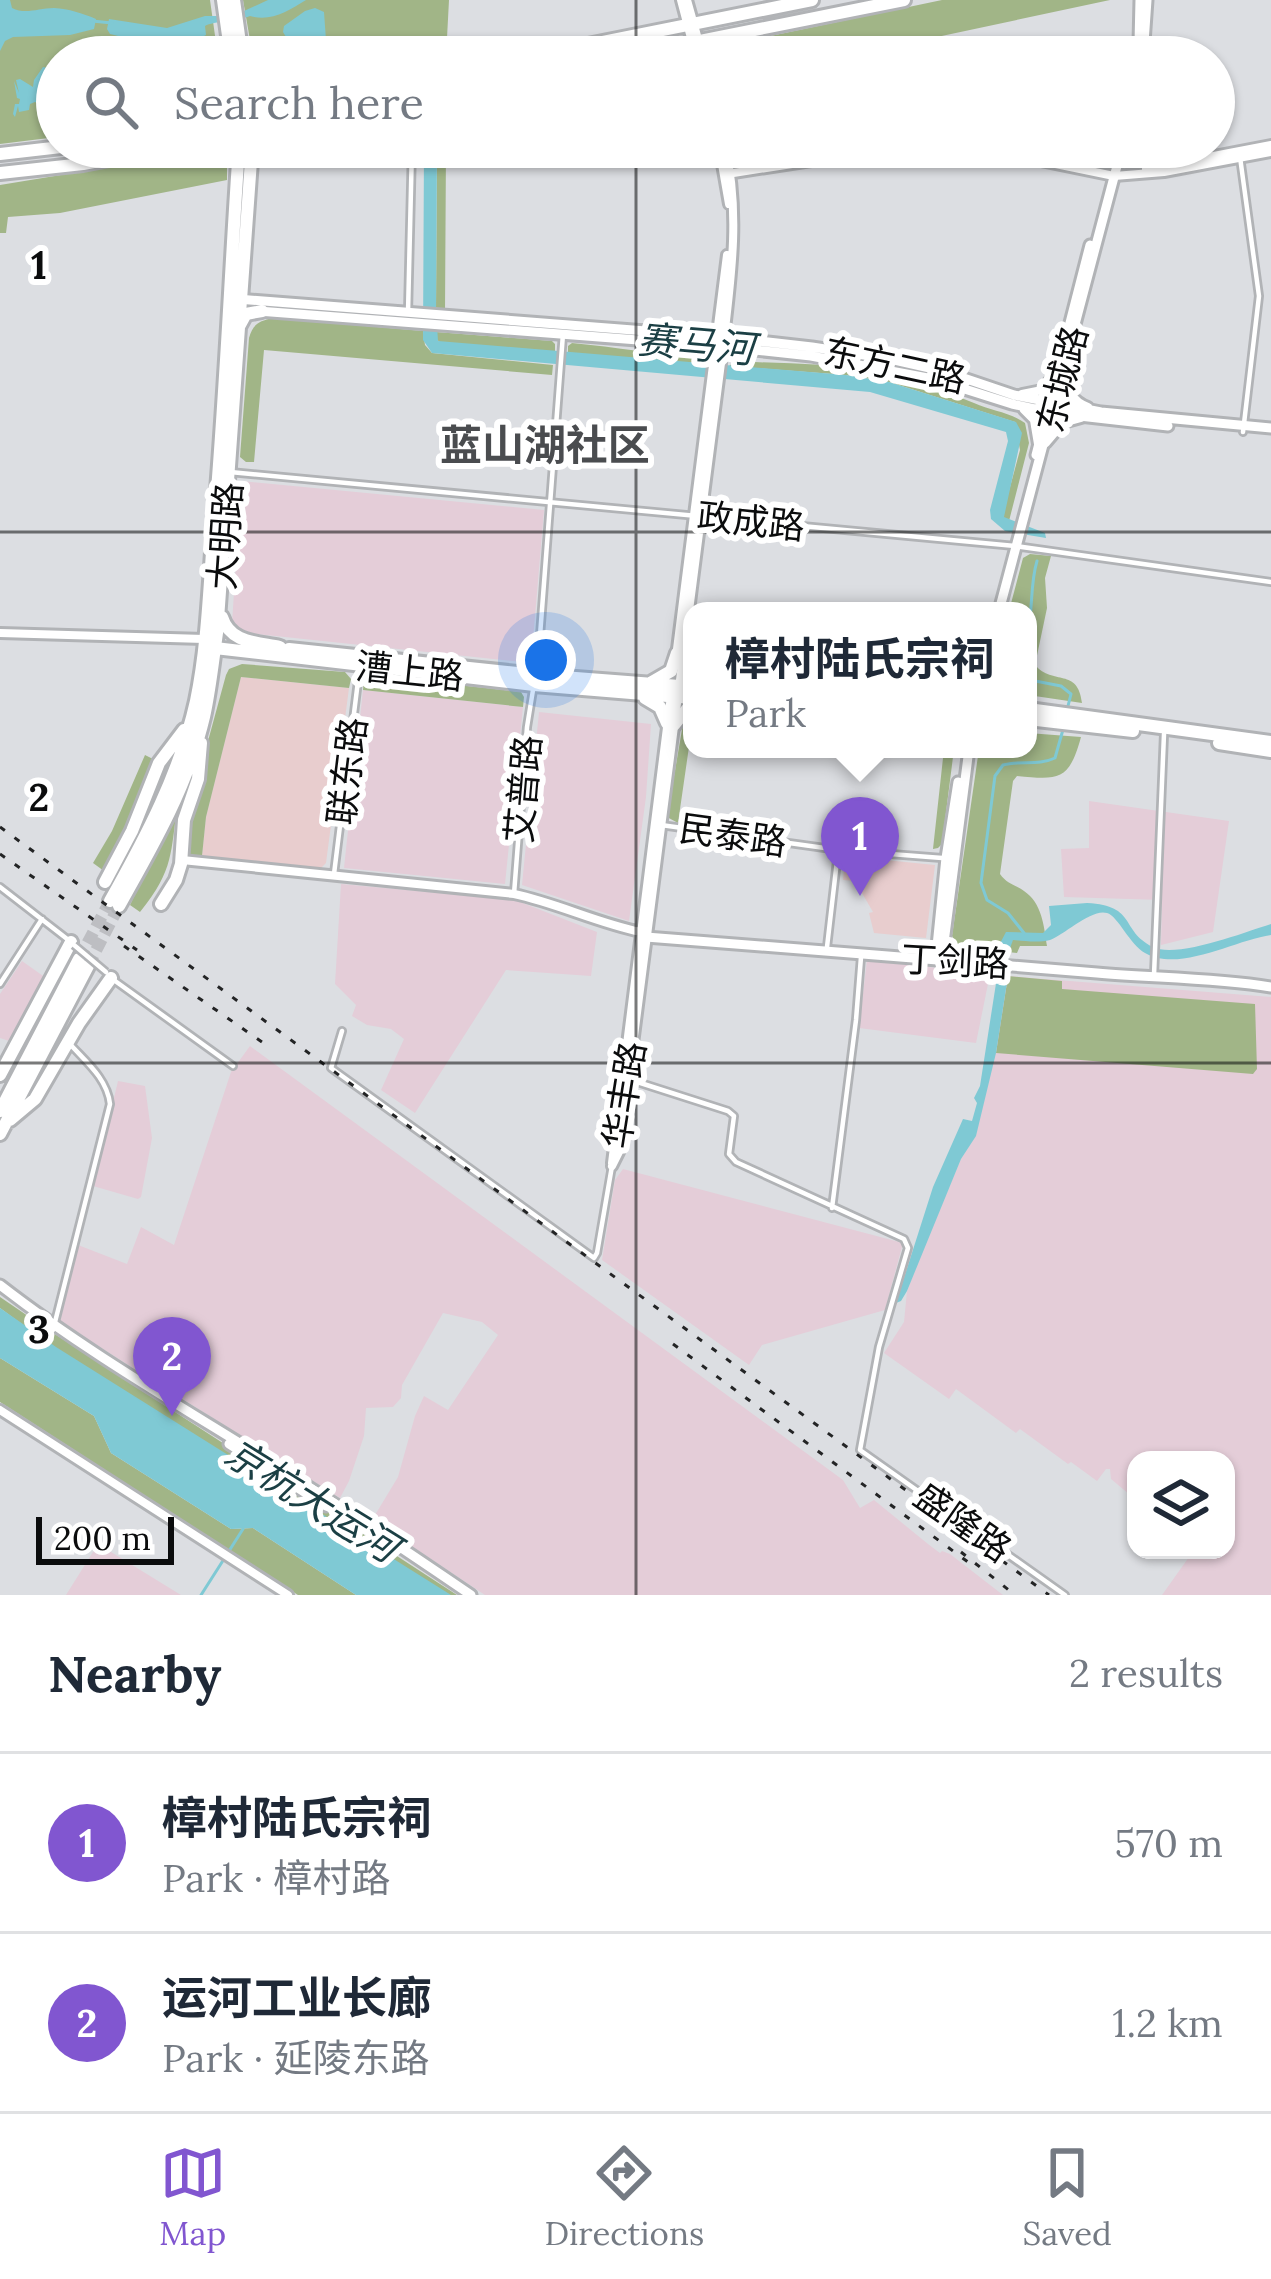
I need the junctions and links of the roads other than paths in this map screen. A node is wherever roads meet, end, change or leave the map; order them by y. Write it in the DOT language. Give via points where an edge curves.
graph roads {
  1 [pos="684,0"];
  2 [pos="812,0"];
  3 [pos="904,0"];
  4 [pos="1143,0"];
  5 [pos="229,3"];
  6 [pos="232,25"];
  7 [pos="690,26"];
  8 [pos="232,36"];
  9 [pos="235,36"];
  10 [pos="638,36"];
  11 [pos="693,36"];
  12 [pos="756,36"];
  13 [pos="1142,36"];
  14 [pos="1271,149"];
  15 [pos="36,150"];
  16 [pos="0,154"];
  17 [pos="1240,155"];
  18 [pos="1235,156"];
  19 [pos="42,168"];
  20 [pos="235,168"];
  21 [pos="237,168"];
  22 [pos="251,168"];
  23 [pos="411,168"];
  24 [pos="727,168"];
  25 [pos="767,168"];
  26 [pos="1082,168"];
  27 [pos="1114,168"];
  28 [pos="1181,168"];
  29 [pos="0,172"];
  30 [pos="729,174"];
  31 [pos="1113,174"];
  32 [pos="237,178"];
  33 [pos="243,282"];
  34 [pos="235,304"];
  35 [pos="260,306"];
  36 [pos="408,313"];
  37 [pos="421,319"];
  38 [pos="437,320"];
  39 [pos="240,326"];
  40 [pos="563,334"];
  41 [pos="719,341"];
  42 [pos="1060,369"];
  43 [pos="1013,399"];
  44 [pos="1051,407"];
  45 [pos="1096,414"];
  46 [pos="1243,430"];
  47 [pos="1271,430"];
  48 [pos="1042,445"];
  49 [pos="230,472"];
  50 [pos="550,501"];
  51 [pos="699,515"];
  52 [pos="1014,541"];
  53 [pos="1271,582"];
  54 [pos="220,596"];
  55 [pos="687,602"];
  56 [pos="999,602"];
  57 [pos="683,631"];
  58 [pos="0,633"];
  59 [pos="212,643"];
  60 [pos="280,647"];
  61 [pos="258,653"];
  62 [pos="680,653"];
  63 [pos="683,661"];
  64 [pos="360,665"];
  65 [pos="536,680"];
  66 [pos="683,682"];
  67 [pos="636,689"];
  68 [pos="683,692"];
  69 [pos="683,694"];
  70 [pos="208,695"];
  71 [pos="683,702"];
  72 [pos="1037,713"];
  73 [pos="1077,719"];
  74 [pos="196,721"];
  75 [pos="670,724"];
  76 [pos="1164,734"];
  77 [pos="1271,742"];
  78 [pos="1271,751"];
  79 [pos="965,758"];
  80 [pos="658,825"];
  81 [pos="838,850"];
  82 [pos="950,858"];
  83 [pos="182,860"];
  84 [pos="334,877"];
  85 [pos="105,882"];
  86 [pos="0,887"];
  87 [pos="514,893"];
  88 [pos="115,903"];
  89 [pos="161,904"];
  90 [pos="42,919"];
  91 [pos="645,933"];
  92 [pos="72,943"];
  93 [pos="827,947"];
  94 [pos="862,955"];
  95 [pos="939,958"];
  96 [pos="83,963"];
  97 [pos="1154,971"];
  98 [pos="108,975"];
  99 [pos="0,984"];
  100 [pos="1271,984"];
  101 [pos="342,1031"];
  102 [pos="69,1042"];
  103 [pos="6,1048"];
  104 [pos="233,1066"];
  105 [pos="0,1075"];
  106 [pos="626,1078"];
  107 [pos="2,1123"];
  108 [pos="613,1166"];
  109 [pos="832,1208"];
  110 [pos="0,1288"];
  111 [pos="53,1329"];
  112 [pos="0,1410"];
  113 [pos="287,1595"];
  114 [pos="467,1595"];
  115 [pos="1065,1595"];
  1 -- 7 [label="street"];
  2 -- 7 [label="main road"];
  3 -- 12 [label="main road"];
  4 -- 13 [label="main road"];
  5 -- 6 [label="main road"];
  6 -- 8 [label="main road"];
  6 -- 9 [label="main road"];
  7 -- 10 [label="main road"];
  7 -- 11 [label="street"];
  14 -- 17 [label="street"];
  15 -- 16 [label="main road"];
  17 -- 18 [label="street"];
  17 -- 46 [label="street" via="1259,296"];
  19 -- 29 [label="main road"];
  20 -- 32 [label="main road"];
  21 -- 32 [label="main road, 大明路"];
  22 -- 33 [label="main road, 大明路"];
  23 -- 36 [label="street"];
  24 -- 30 [label="street, 华丰路"];
  25 -- 30 [label="street"];
  26 -- 31 [label="street"];
  27 -- 31 [label="main road, 东城路"];
  28 -- 31 [label="street"];
  30 -- 41 [label="street, 华丰路" via="734,233"];
  31 -- 42 [label="main road, 东城路"];
  32 -- 34 [label="main road, 大明路"];
  33 -- 34 [label="main road, 大明路"];
  33 -- 35 [label="main road"];
  34 -- 35 [label="main road, 东方二路"];
  34 -- 39 [label="main road, 大明路"];
  34 -- 59 [label="main road, 大明路"];
  35 -- 36 [label="main road, 东方二路"];
  35 -- 37 [label="main road, 东方二路"];
  35 -- 39 [label="main road"];
  36 -- 37 [label="main road, 东方二路"];
  37 -- 38 [label="main road, 东方二路"];
  38 -- 40 [label="main road, 东方二路"];
  38 -- 41 [label="main road, 东方二路"];
  39 -- 49 [label="main road, 大明路"];
  40 -- 41 [label="main road, 东方二路"];
  40 -- 50 [label="street, 艾普路"];
  41 -- 43 [label="main road, 东方二路" via="890,359"];
  41 -- 51 [label="street, 华丰路"];
  42 -- 43 [label="street" via="1042,390"];
  42 -- 44 [label="main road, 东城路"];
  42 -- 45 [label="street" via="1073,398"];
  43 -- 44 [label="main road, 东方二路"];
  43 -- 48 [label="street" via="1029,412"];
  44 -- 45 [label="main road, 东方二路"];
  44 -- 48 [label="main road, 东城路"];
  45 -- 46 [label="main road, 东方二路"];
  45 -- 48 [label="street" via="1063,423"];
  46 -- 47 [label="main road, 东方二路"];
  48 -- 52 [label="main road, 东城路"];
  49 -- 50 [label="street, 政成路"];
  49 -- 54 [label="main road, 大明路"];
  50 -- 51 [label="street, 政成路"];
  50 -- 65 [label="street, 艾普路"];
  51 -- 52 [label="street, 政成路"];
  51 -- 55 [label="street, 华丰路"];
  52 -- 53 [label="street, 政成路"];
  52 -- 56 [label="main road, 东城路"];
  54 -- 59 [label="main road, 大明路"];
  54 -- 60 [label="main road" via="229,633"];
  57 -- 62 [label="street, 华丰路"];
  58 -- 59 [label="street, 漕上路"];
  59 -- 60 [label="main road, 漕上路"];
  59 -- 61 [label="main road, 漕上路"];
  59 -- 70 [label="main road, 大明路"];
  59 -- 74 [label="main road, 大明路"];
  60 -- 65 [label="main road, 漕上路"];
  61 -- 64 [label="main road, 漕上路"];
  61 -- 70 [label="main road" via="223,660"];
  62 -- 63 [label="main road"];
  62 -- 66 [label="street, 华丰路"];
  62 -- 67 [label="main road" via="664,677"];
  64 -- 65 [label="main road, 漕上路"];
  64 -- 84 [label="street, 联东路"];
  65 -- 67 [label="main road, 漕上路"];
  65 -- 87 [label="street, 艾普路"];
  67 -- 68 [label="main road, 漕上路"];
  67 -- 75 [label="main road"];
  69 -- 75 [label="street, 华丰路"];
  70 -- 74 [label="main road, 大明路"];
  71 -- 75 [label="main road"];
  72 -- 73 [label="main road"];
  73 -- 76 [label="main road"];
  73 -- 77 [label="main road"];
  74 -- 83 [label="main road" via="198,779"];
  74 -- 85 [label="main road" via="159,763"];
  74 -- 88 [label="main road, 大明路"];
  75 -- 80 [label="street, 华丰路"];
  76 -- 78 [label="main road"];
  76 -- 97 [label="street"];
  79 -- 82 [label="main road"];
  80 -- 81 [label="street, 民泰路"];
  80 -- 91 [label="street, 华丰路"];
  81 -- 82 [label="street, 民泰路"];
  81 -- 93 [label="street"];
  82 -- 95 [label="main road"];
  83 -- 84 [label="street, 丁剑路"];
  83 -- 89 [label="main road"];
  84 -- 87 [label="street, 丁剑路"];
  86 -- 90 [label="street"];
  87 -- 91 [label="street, 丁剑路"];
  90 -- 92 [label="street"];
  90 -- 99 [label="street"];
  91 -- 93 [label="main road, 丁剑路"];
  91 -- 94 [label="main road, 丁剑路"];
  91 -- 106 [label="street, 华丰路"];
  92 -- 98 [label="street, bridge"];
  92 -- 103 [label="main road"];
  93 -- 95 [label="main road, 丁剑路"];
  94 -- 95 [label="main road, 丁剑路"];
  94 -- 109 [label="street"];
  95 -- 97 [label="main road, 丁剑路"];
  96 -- 107 [label="main road"];
  97 -- 100 [label="main road, 丁剑路"];
  98 -- 102 [label="main road"];
  98 -- 104 [label="street"];
  101 -- 108 [label="street" via="331,1068 594,1258"];
  102 -- 107 [label="main road" via="35,1100"];
  102 -- 111 [label="street" via="102,1080 110,1104"];
  103 -- 105 [label="main road"];
  106 -- 108 [label="street, 华丰路"];
  106 -- 109 [label="street" via="728,1112 736,1162"];
  109 -- 115 [label="street, 盛隆路" via="908,1247 860,1450"];
  110 -- 111 [label="main road"];
  111 -- 114 [label="main road"];
  112 -- 113 [label="street"];
}
